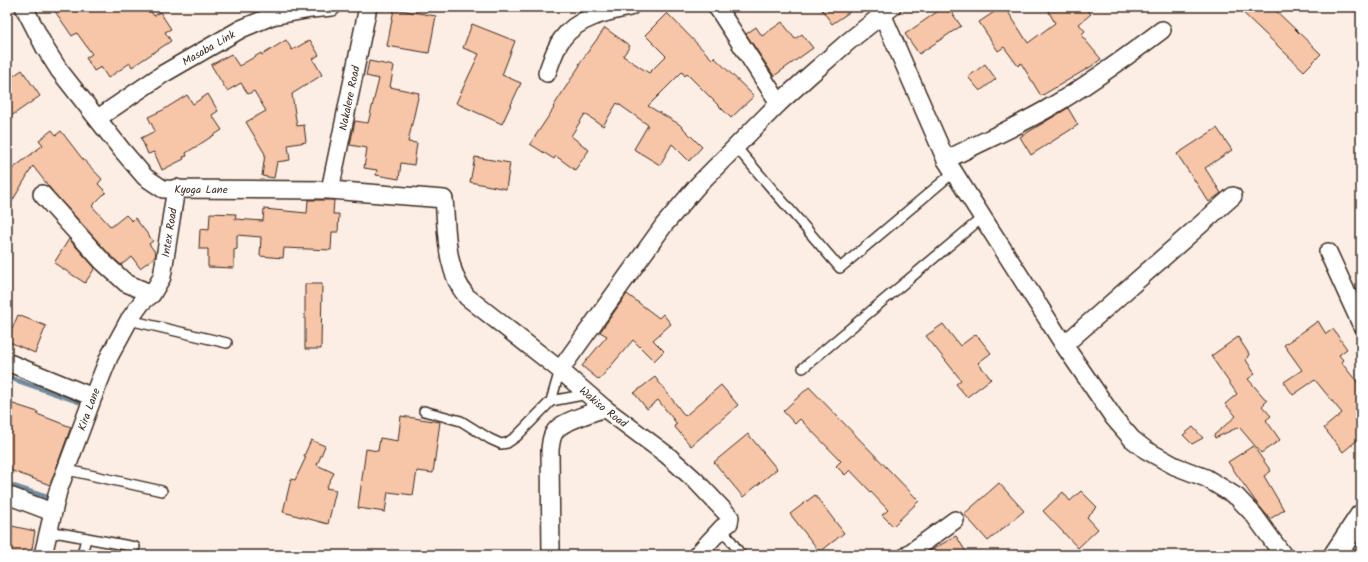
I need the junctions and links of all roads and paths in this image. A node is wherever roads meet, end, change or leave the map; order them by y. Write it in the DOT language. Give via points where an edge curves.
graph roads {
  1 [pos="24,7"];
  2 [pos="332,7"];
  3 [pos="368,7"];
  4 [pos="630,7"];
  5 [pos="717,7"];
  6 [pos="884,9"];
  7 [pos="1162,30"];
  8 [pos="547,73"];
  9 [pos="779,103"];
  10 [pos="98,118"];
  11 [pos="736,147"];
  12 [pos="950,166"];
  13 [pos="176,188"];
  14 [pos="330,190"];
  15 [pos="42,194"];
  16 [pos="1233,196"];
  17 [pos="444,199"];
  18 [pos="983,217"];
  19 [pos="1328,252"];
  20 [pos="162,276"];
  21 [pos="152,294"];
  22 [pos="129,320"];
  23 [pos="1361,324"];
  24 [pos="227,343"];
  25 [pos="1064,345"];
  26 [pos="7,362"];
  27 [pos="803,368"];
  28 [pos="560,370"];
  29 [pos="588,394"];
  30 [pos="93,397"];
  31 [pos="551,401"];
  32 [pos="604,408"];
  33 [pos="424,411"];
  34 [pos="64,474"];
  35 [pos="162,490"];
  36 [pos="7,495"];
  37 [pos="52,512"];
  38 [pos="1361,516"];
  39 [pos="955,520"];
  40 [pos="722,528"];
  41 [pos="47,535"];
  42 [pos="86,538"];
  43 [pos="135,547"];
  44 [pos="43,555"];
  45 [pos="82,555"];
  46 [pos="551,555"];
  47 [pos="697,555"];
  48 [pos="741,555"];
  49 [pos="907,555"];
  50 [pos="1283,555"];
  51 [pos="1335,555"];
  1 -- 10 [label="street, Kyoga Lane" via="58,70"];
  2 -- 10 [label="street, Masaba Link" via="272,16 241,29 163,74"];
  3 -- 14 [label="street, Nakalere Road"];
  4 -- 8 [label="street" via="607,12 577,24 560,40"];
  5 -- 9 [label="street"];
  6 -- 9 [label="street"];
  6 -- 12 [label="street"];
  7 -- 12 [label="street" via="1080,89"];
  9 -- 11 [label="street"];
  10 -- 13 [label="street, Kyoga Lane" via="145,176 163,189"];
  11 -- 12 [label="lane" via="840,268"];
  11 -- 28 [label="street" via="698,185 664,226"];
  12 -- 18 [label="street"];
  13 -- 14 [label="street, Kyoga Lane"];
  13 -- 20 [label="street, Intex Road"];
  14 -- 17 [label="street, Kyoga Lane"];
  15 -- 21 [label="street" via="108,268 126,283"];
  16 -- 25 [label="street"];
  17 -- 28 [label="street, Wakiso Road" via="449,256 453,274 460,288 467,297"];
  18 -- 25 [label="street"];
  18 -- 27 [label="lane"];
  19 -- 23 [label="street"];
  20 -- 21 [label="street, Kira Lane"];
  21 -- 22 [label="street, Kira Lane" via="142,302"];
  22 -- 24 [label="lane"];
  22 -- 30 [label="street, Kira Lane" via="109,357"];
  25 -- 50 [label="street" via="1114,418 1132,439 1146,450 1175,466 1206,478 1237,497 1254,515"];
  26 -- 30 [label="street"];
  28 -- 29 [label="street, Wakiso Road"];
  28 -- 31 [label="lane"];
  29 -- 31 [label="lane"];
  29 -- 32 [label="street, Wakiso Road"];
  30 -- 34 [label="street, Kira Lane"];
  31 -- 33 [label="lane" via="517,436 502,444 461,421"];
  32 -- 40 [label="street, Wakiso Road" via="696,480 730,517 729,523"];
  32 -- 46 [label="street" via="566,423 557,428 552,435"];
  34 -- 35 [label="lane" via="72,471"];
  34 -- 37 [label="street, Kira Lane"];
  36 -- 37 [label="street"];
  37 -- 41 [label="street, Kira Lane"];
  38 -- 51 [label="main road"];
  39 -- 49 [label="street"];
  40 -- 47 [label="street, Wakiso Road"];
  40 -- 48 [label="lane"];
  41 -- 42 [label="lane" via="60,533"];
  41 -- 44 [label="street, Kira Lane"];
  42 -- 43 [label="lane"];
  42 -- 45 [label="lane"];
}
